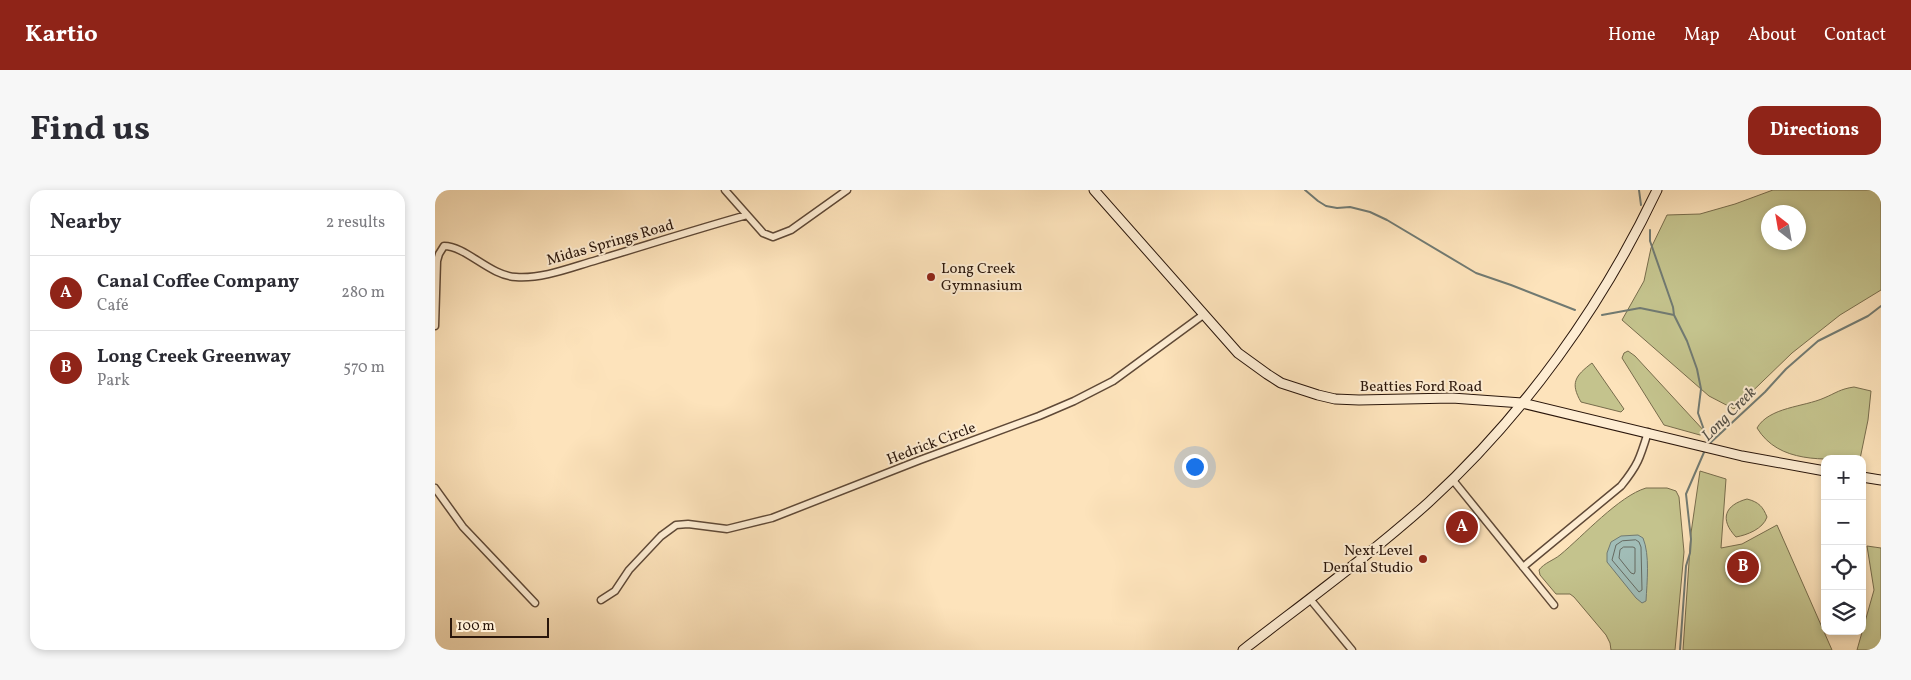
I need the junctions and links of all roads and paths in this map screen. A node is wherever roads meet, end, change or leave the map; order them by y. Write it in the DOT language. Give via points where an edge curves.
graph roads {
  1 [pos="725,190"];
  2 [pos="847,190"];
  3 [pos="1094,190"];
  4 [pos="1657,190"];
  5 [pos="747,215"];
  6 [pos="1203,315"];
  7 [pos="435,326"];
  8 [pos="1522,403"];
  9 [pos="1648,432"];
  10 [pos="1821,469"];
  11 [pos="1866,478"];
  12 [pos="1452,479"];
  13 [pos="1881,480"];
  14 [pos="435,488"];
  15 [pos="1523,567"];
  16 [pos="1310,599"];
  17 [pos="601,600"];
  18 [pos="535,603"];
  19 [pos="1554,605"];
  20 [pos="1243,650"];
  21 [pos="1352,650"];
  1 -- 5 [label="street"];
  2 -- 5 [label="street" via="777,237 765,235"];
  3 -- 6 [label="main road, Beatties Ford Road"];
  4 -- 8 [label="main road" via="1627,250 1595,303"];
  5 -- 7 [label="street, Midas Springs Road" via="530,277 502,274 458,250 443,246 437,261"];
  6 -- 8 [label="main road, Beatties Ford Road" via="1231,347 1255,366 1281,382 1317,395 1351,400 1452,398"];
  6 -- 17 [label="street, Hedrick Circle" via="1113,380 1065,405 772,518 727,529 676,525 634,564 615,591"];
  8 -- 9 [label="main road, Beatties Ford Road"];
  8 -- 12 [label="main road"];
  9 -- 10 [label="main road, Beatties Ford Road"];
  9 -- 15 [label="street" via="1640,460 1621,486"];
  11 -- 13 [label="main road"];
  12 -- 15 [label="street"];
  12 -- 16 [label="main road" via="1404,524"];
  14 -- 18 [label="street" via="463,527"];
  15 -- 19 [label="street"];
  16 -- 20 [label="main road"];
  16 -- 21 [label="street"];
}
